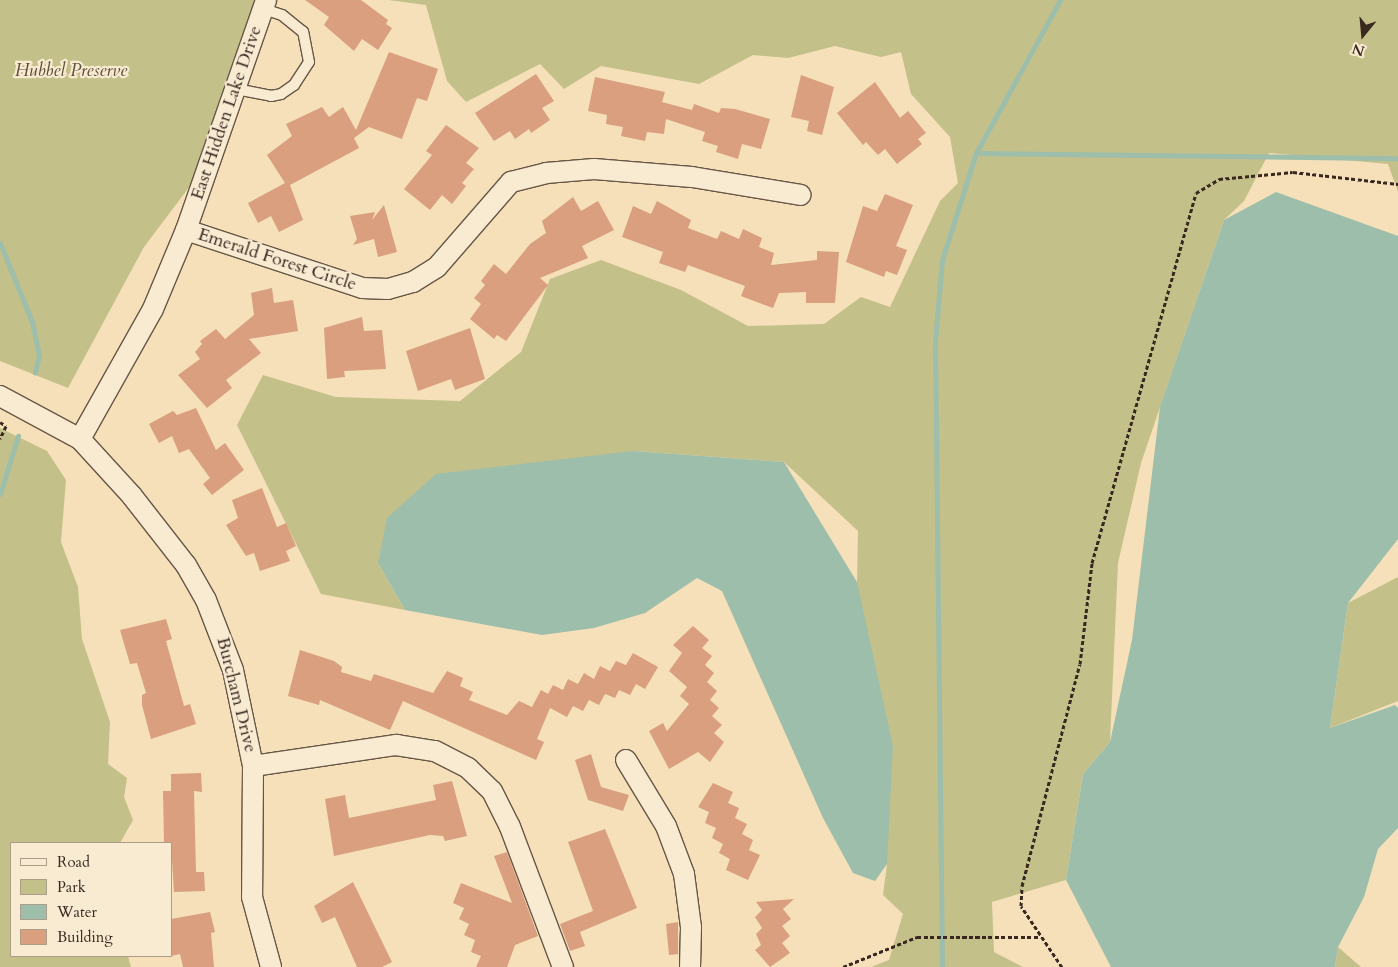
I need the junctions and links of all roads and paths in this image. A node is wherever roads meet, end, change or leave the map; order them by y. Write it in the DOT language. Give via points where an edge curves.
graph roads {
  1 [pos="264,5"];
  2 [pos="236,89"];
  3 [pos="1398,184"];
  4 [pos="801,195"];
  5 [pos="186,230"];
  6 [pos="0,396"];
  7 [pos="0,422"];
  8 [pos="0,438"];
  9 [pos="80,439"];
  10 [pos="626,760"];
  11 [pos="253,766"];
  12 [pos="1038,937"];
  13 [pos="271,967"];
  14 [pos="563,967"];
  15 [pos="690,967"];
  16 [pos="843,967"];
  17 [pos="1062,967"];
  1 -- 2 [label="street, East Hidden Lake Drive"];
  1 -- 2 [label="lane" via="303,32 309,62 294,85 281,94"];
  2 -- 5 [label="street, East Hidden Lake Drive"];
  3 -- 12 [label="path" via="1293,172 1219,179 1196,193 1092,563 1080,664 1022,886 1021,906"];
  4 -- 5 [label="street, Emerald Forest Circle" via="692,177 594,169 546,173 512,182 437,267 413,282 388,289 362,288"];
  5 -- 9 [label="street, East Hidden Lake Drive" via="136,346"];
  6 -- 9 [label="street, Burcham Drive"];
  7 -- 8 [label="path" via="6,426"];
  9 -- 11 [label="street, Burcham Drive" via="138,504 186,565 206,600 233,670"];
  10 -- 15 [label="street" via="666,826 684,874 691,927"];
  11 -- 13 [label="street, Burcham Drive" via="252,897"];
  11 -- 14 [label="street" via="396,745 435,751 468,768 492,791 510,827"];
  12 -- 16 [label="path" via="918,937"];
  12 -- 17 [label="path"];
}
